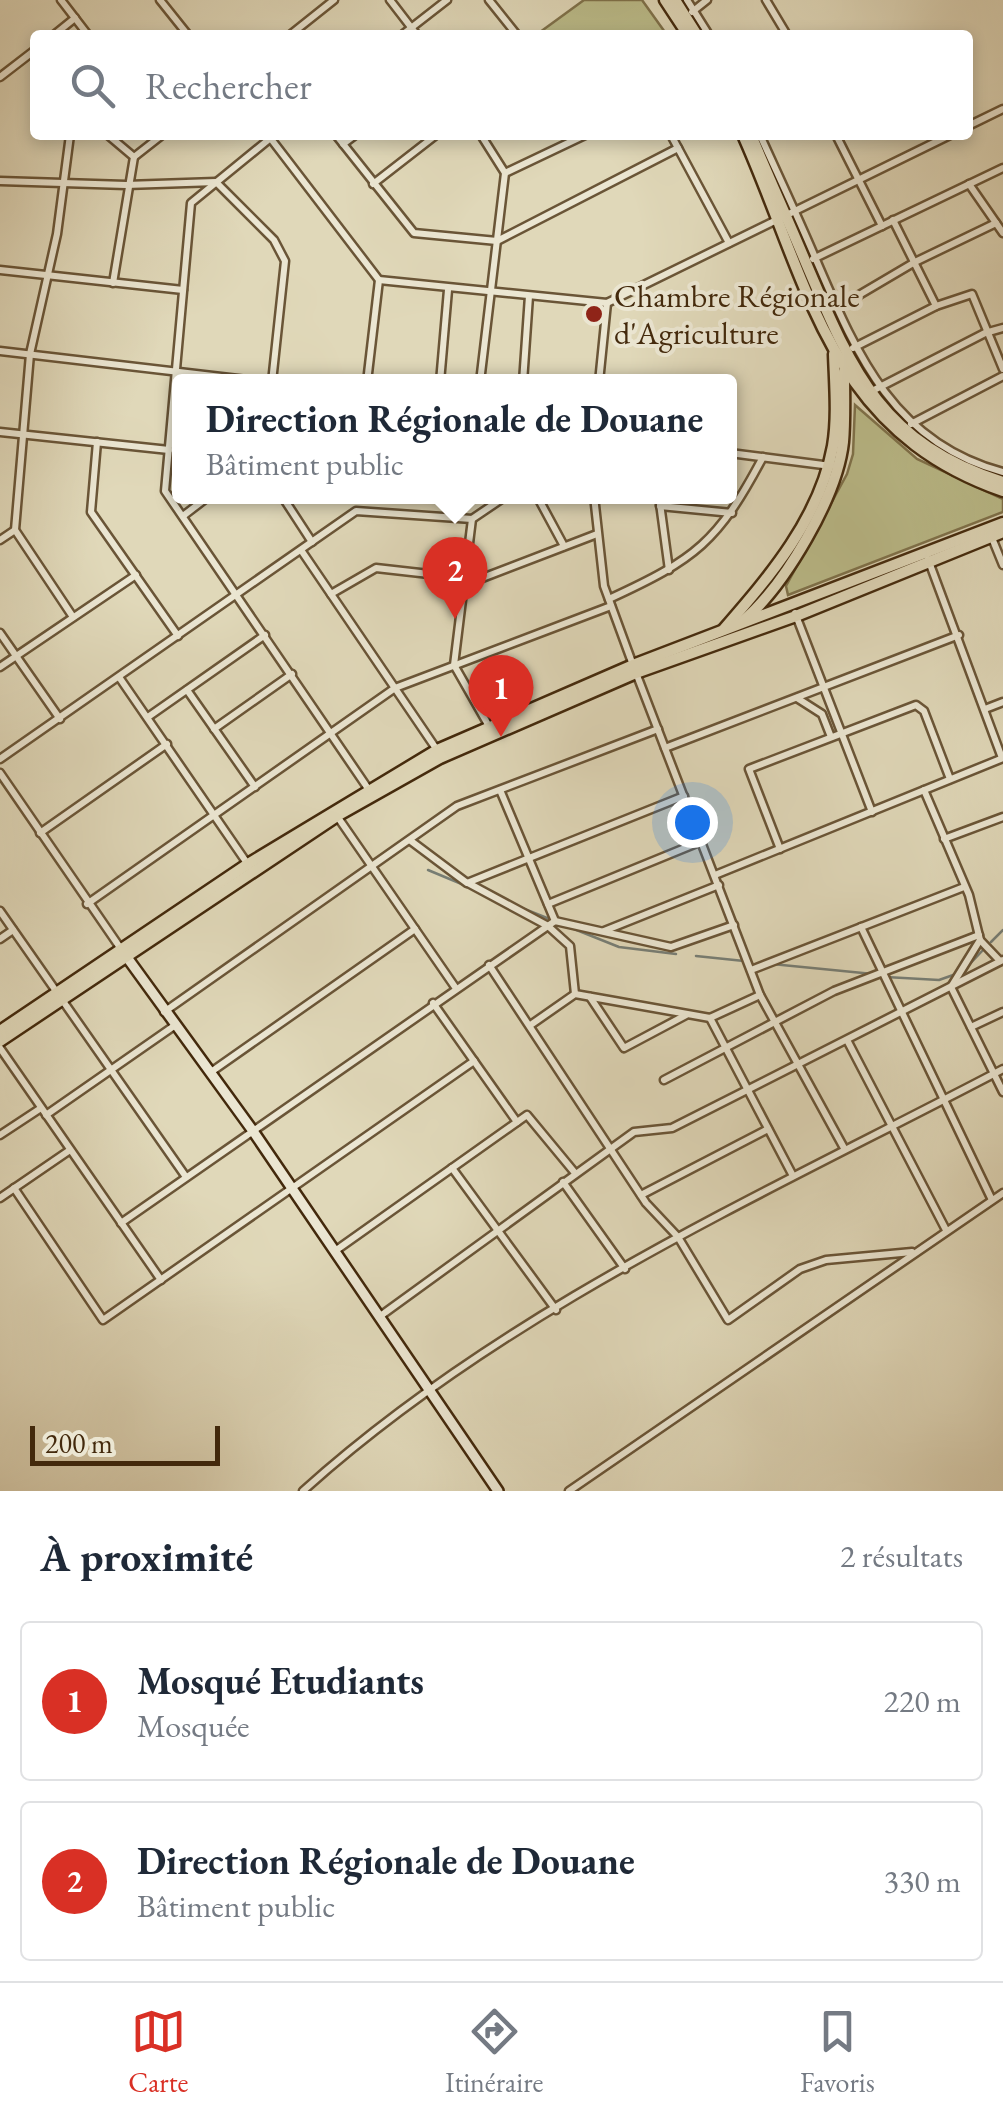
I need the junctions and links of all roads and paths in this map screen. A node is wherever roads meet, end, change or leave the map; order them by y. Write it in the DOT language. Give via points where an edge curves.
graph roads {
  1 [pos="61,0"];
  2 [pos="160,0"];
  3 [pos="334,0"];
  4 [pos="390,0"];
  5 [pos="447,0"];
  6 [pos="489,0"];
  7 [pos="665,0"];
  8 [pos="674,0"];
  9 [pos="688,0"];
  10 [pos="706,0"];
  11 [pos="766,0"];
  12 [pos="686,16"];
  13 [pos="75,18"];
  14 [pos="60,30"];
  15 [pos="84,30"];
  16 [pos="184,30"];
  17 [pos="296,30"];
  18 [pos="413,30"];
  19 [pos="415,30"];
  20 [pos="512,30"];
  21 [pos="687,30"];
  22 [pos="695,30"];
  23 [pos="703,30"];
  24 [pos="783,30"];
  25 [pos="30,54"];
  26 [pos="0,76"];
  27 [pos="1002,113"];
  28 [pos="973,124"];
  29 [pos="69,140"];
  30 [pos="114,140"];
  31 [pos="156,140"];
  32 [pos="266,140"];
  33 [pos="274,140"];
  34 [pos="339,140"];
  35 [pos="348,140"];
  36 [pos="430,140"];
  37 [pos="484,140"];
  38 [pos="572,140"];
  39 [pos="674,140"];
  40 [pos="746,140"];
  41 [pos="754,140"];
  42 [pos="762,140"];
  43 [pos="838,140"];
  44 [pos="940,140"];
  45 [pos="342,144"];
  46 [pos="678,148"];
  47 [pos="134,157"];
  48 [pos="1003,168"];
  49 [pos="505,173"];
  50 [pos="858,180"];
  51 [pos="0,181"];
  52 [pos="216,182"];
  53 [pos="63,183"];
  54 [pos="373,184"];
  55 [pos="969,184"];
  56 [pos="126,185"];
  57 [pos="1003,210"];
  58 [pos="786,215"];
  59 [pos="894,220"];
  60 [pos="993,220"];
  61 [pos="882,226"];
  62 [pos="1003,233"];
  63 [pos="498,241"];
  64 [pos="730,243"];
  65 [pos="807,262"];
  66 [pos="914,262"];
  67 [pos="0,270"];
  68 [pos="45,275"];
  69 [pos="379,280"];
  70 [pos="113,282"];
  71 [pos="183,290"];
  72 [pos="448,290"];
  73 [pos="492,294"];
  74 [pos="530,296"];
  75 [pos="607,302"];
  76 [pos="936,306"];
  77 [pos="837,308"];
  78 [pos="1003,328"];
  79 [pos="984,332"];
  80 [pos="0,351"];
  81 [pos="844,351"];
  82 [pos="30,354"];
  83 [pos="844,369"];
  84 [pos="176,371"];
  85 [pos="1003,373"];
  86 [pos="176,374"];
  87 [pos="201,374"];
  88 [pos="270,374"];
  89 [pos="368,374"];
  90 [pos="441,374"];
  91 [pos="481,374"];
  92 [pos="525,374"];
  93 [pos="600,374"];
  94 [pos="870,392"];
  95 [pos="172,410"];
  96 [pos="905,429"];
  97 [pos="0,432"];
  98 [pos="23,434"];
  99 [pos="97,442"];
  100 [pos="168,450"];
  101 [pos="737,454"];
  102 [pos="763,457"];
  103 [pos="833,466"];
  104 [pos="1003,472"];
  105 [pos="1003,482"];
  106 [pos="1003,491"];
  107 [pos="172,501"];
  108 [pos="174,504"];
  109 [pos="198,504"];
  110 [pos="287,504"];
  111 [pos="356,504"];
  112 [pos="495,504"];
  113 [pos="542,504"];
  114 [pos="595,504"];
  115 [pos="659,504"];
  116 [pos="676,504"];
  117 [pos="356,511"];
  118 [pos="733,514"];
  119 [pos="182,516"];
  120 [pos="472,520"];
  121 [pos="1003,523"];
  122 [pos="15,530"];
  123 [pos="994,532"];
  124 [pos="597,534"];
  125 [pos="0,540"];
  126 [pos="312,542"];
  127 [pos="564,546"];
  128 [pos="301,550"];
  129 [pos="927,558"];
  130 [pos="1003,565"];
  131 [pos="669,570"];
  132 [pos="136,576"];
  133 [pos="464,585"];
  134 [pos="237,594"];
  135 [pos="331,594"];
  136 [pos="761,596"];
  137 [pos="610,603"];
  138 [pos="790,612"];
  139 [pos="74,617"];
  140 [pos="738,625"];
  141 [pos="0,633"];
  142 [pos="723,634"];
  143 [pos="265,635"];
  144 [pos="959,635"];
  145 [pos="178,636"];
  146 [pos="16,656"];
  147 [pos="454,665"];
  148 [pos="0,668"];
  149 [pos="635,669"];
  150 [pos="292,674"];
  151 [pos="119,677"];
  152 [pos="824,686"];
  153 [pos="395,688"];
  154 [pos="187,690"];
  155 [pos="796,697"];
  156 [pos="1003,702"];
  157 [pos="985,708"];
  158 [pos="833,709"];
  159 [pos="822,714"];
  160 [pos="148,717"];
  161 [pos="60,719"];
  162 [pos="490,728"];
  163 [pos="658,729"];
  164 [pos="214,730"];
  165 [pos="332,733"];
  166 [pos="842,733"];
  167 [pos="832,737"];
  168 [pos="168,744"];
  169 [pos="666,748"];
  170 [pos="436,750"];
  171 [pos="0,759"];
  172 [pos="1003,759"];
  173 [pos="0,773"];
  174 [pos="950,780"];
  175 [pos="255,787"];
  176 [pos="500,790"];
  177 [pos="924,790"];
  178 [pos="371,792"];
  179 [pos="684,796"];
  180 [pos="872,812"];
  181 [pos="216,814"];
  182 [pos="337,816"];
  183 [pos="1003,816"];
  184 [pos="314,827"];
  185 [pos="40,833"];
  186 [pos="944,839"];
  187 [pos="411,841"];
  188 [pos="702,842"];
  189 [pos="780,849"];
  190 [pos="528,856"];
  191 [pos="250,868"];
  192 [pos="373,868"];
  193 [pos="716,875"];
  194 [pos="467,883"];
  195 [pos="719,884"];
  196 [pos="964,886"];
  197 [pos="87,904"];
  198 [pos="548,904"];
  199 [pos="0,911"];
  200 [pos="551,924"];
  201 [pos="734,925"];
  202 [pos="861,927"];
  203 [pos="414,929"];
  204 [pos="13,930"];
  205 [pos="604,932"];
  206 [pos="979,937"];
  207 [pos="0,939"];
  208 [pos="123,953"];
  209 [pos="1002,960"];
  210 [pos="490,964"];
  211 [pos="751,970"];
  212 [pos="883,972"];
  213 [pos="951,986"];
  214 [pos="455,987"];
  215 [pos="574,994"];
  216 [pos="760,995"];
  217 [pos="590,997"];
  218 [pos="59,998"];
  219 [pos="433,1003"];
  220 [pos="164,1012"];
  221 [pos="902,1012"];
  222 [pos="1003,1012"];
  223 [pos="687,1015"];
  224 [pos="710,1018"];
  225 [pos="774,1022"];
  226 [pos="532,1024"];
  227 [pos="174,1026"];
  228 [pos="971,1028"];
  229 [pos="0,1030"];
  230 [pos="0,1040"];
  231 [pos="846,1040"];
  232 [pos="726,1048"];
  233 [pos="0,1050"];
  234 [pos="474,1062"];
  235 [pos="798,1064"];
  236 [pos="1003,1069"];
  237 [pos="110,1070"];
  238 [pos="210,1073"];
  239 [pos="994,1074"];
  240 [pos="664,1080"];
  241 [pos="748,1090"];
  242 [pos="1003,1092"];
  243 [pos="943,1098"];
  244 [pos="44,1111"];
  245 [pos="517,1122"];
  246 [pos="891,1124"];
  247 [pos="768,1130"];
  248 [pos="253,1131"];
  249 [pos="0,1136"];
  250 [pos="610,1148"];
  251 [pos="844,1148"];
  252 [pos="70,1150"];
  253 [pos="452,1168"];
  254 [pos="575,1173"];
  255 [pos="792,1174"];
  256 [pos="186,1177"];
  257 [pos="563,1182"];
  258 [pos="14,1188"];
  259 [pos="292,1188"];
  260 [pos="1003,1193"];
  261 [pos="642,1195"];
  262 [pos="0,1198"];
  263 [pos="992,1200"];
  264 [pos="121,1223"];
  265 [pos="946,1230"];
  266 [pos="498,1231"];
  267 [pos="678,1236"];
  268 [pos="335,1251"];
  269 [pos="912,1252"];
  270 [pos="625,1269"];
  271 [pos="161,1280"];
  272 [pos="556,1310"];
  273 [pos="379,1318"];
  274 [pos="430,1388"];
  275 [pos="303,1491"];
  276 [pos="498,1491"];
  277 [pos="568,1491"];
  1 -- 13 [label="street"];
  2 -- 16 [label="street"];
  3 -- 17 [label="street"];
  4 -- 18 [label="street"];
  5 -- 19 [label="street"];
  6 -- 20 [label="street"];
  7 -- 12 [label="main road"];
  8 -- 12 [label="main road"];
  9 -- 12 [label="street"];
  10 -- 12 [label="street"];
  11 -- 24 [label="street"];
  12 -- 21 [label="main road"];
  12 -- 22 [label="main road"];
  12 -- 23 [label="street"];
  13 -- 14 [label="street"];
  13 -- 15 [label="street"];
  25 -- 26 [label="street"];
  27 -- 28 [label="street"];
  29 -- 53 [label="street"];
  30 -- 47 [label="street"];
  31 -- 47 [label="street"];
  32 -- 52 [label="street"];
  33 -- 69 [label="street"];
  34 -- 45 [label="street"];
  35 -- 45 [label="street"];
  36 -- 54 [label="street"];
  37 -- 49 [label="street"];
  38 -- 49 [label="street"];
  39 -- 46 [label="street"];
  40 -- 58 [label="main road"];
  41 -- 58 [label="main road"];
  42 -- 58 [label="street"];
  43 -- 50 [label="street"];
  44 -- 50 [label="street"];
  45 -- 54 [label="street"];
  46 -- 63 [label="street"];
  46 -- 64 [label="street"];
  47 -- 56 [label="street"];
  48 -- 55 [label="street"];
  49 -- 63 [label="street"];
  50 -- 58 [label="street"];
  50 -- 61 [label="street"];
  51 -- 53 [label="street"];
  52 -- 56 [label="street"];
  52 -- 71 [label="street" via="191,203"];
  52 -- 88 [label="street" via="274,240 284,261"];
  53 -- 56 [label="street"];
  53 -- 68 [label="street"];
  54 -- 63 [label="street" via="414,233"];
  55 -- 59 [label="street"];
  55 -- 60 [label="street"];
  56 -- 70 [label="street"];
  57 -- 60 [label="street"];
  58 -- 64 [label="street"];
  58 -- 65 [label="main road"];
  59 -- 61 [label="street"];
  59 -- 66 [label="street"];
  60 -- 62 [label="street"];
  60 -- 66 [label="street"];
  61 -- 65 [label="street"];
  63 -- 73 [label="street"];
  64 -- 75 [label="street"];
  65 -- 77 [label="street"];
  65 -- 81 [label="main road"];
  66 -- 76 [label="street"];
  66 -- 77 [label="street"];
  67 -- 68 [label="street"];
  68 -- 70 [label="street"];
  68 -- 82 [label="street"];
  69 -- 72 [label="street"];
  69 -- 89 [label="street"];
  70 -- 71 [label="street"];
  71 -- 84 [label="street"];
  72 -- 73 [label="street"];
  72 -- 90 [label="street"];
  73 -- 74 [label="street"];
  73 -- 91 [label="street"];
  74 -- 75 [label="street"];
  74 -- 92 [label="street"];
  75 -- 93 [label="street"];
  76 -- 79 [label="street" via="972,294"];
  76 -- 81 [label="street"];
  77 -- 81 [label="street"];
  78 -- 79 [label="street"];
  79 -- 85 [label="street"];
  79 -- 94 [label="street"];
  80 -- 82 [label="street"];
  81 -- 83 [label="main road"];
  81 -- 94 [label="main road"];
  81 -- 103 [label="main road"];
  82 -- 84 [label="street"];
  82 -- 98 [label="street"];
  83 -- 94 [label="main road"];
  83 -- 103 [label="main road" via="843,444"];
  84 -- 86 [label="street"];
  84 -- 87 [label="street"];
  85 -- 96 [label="street"];
  94 -- 96 [label="main road"];
  95 -- 100 [label="street"];
  96 -- 104 [label="street"];
  96 -- 105 [label="main road" via="946,459"];
  96 -- 106 [label="main road" via="943,466"];
  97 -- 98 [label="street"];
  98 -- 99 [label="street"];
  98 -- 122 [label="street"];
  99 -- 100 [label="street"];
  99 -- 132 [label="street" via="91,512"];
  100 -- 107 [label="street" via="165,491"];
  101 -- 102 [label="street"];
  102 -- 103 [label="street"];
  102 -- 118 [label="street"];
  103 -- 136 [label="main road" via="820,510"];
  108 -- 119 [label="street"];
  109 -- 119 [label="street"];
  110 -- 126 [label="street"];
  111 -- 117 [label="street"];
  112 -- 120 [label="street"];
  113 -- 127 [label="street"];
  114 -- 124 [label="street"];
  115 -- 131 [label="street"];
  116 -- 118 [label="street"];
  117 -- 120 [label="street"];
  117 -- 126 [label="street"];
  118 -- 131 [label="street" via="701,550"];
  119 -- 134 [label="street"];
  120 -- 133 [label="street"];
  121 -- 123 [label="main road"];
  122 -- 125 [label="street"];
  122 -- 139 [label="street"];
  123 -- 129 [label="main road"];
  123 -- 130 [label="street"];
  124 -- 127 [label="street"];
  124 -- 137 [label="street"];
  126 -- 128 [label="street"];
  127 -- 133 [label="street"];
  128 -- 134 [label="street"];
  128 -- 135 [label="street"];
  129 -- 138 [label="main road"];
  129 -- 144 [label="street"];
  131 -- 137 [label="street"];
  132 -- 139 [label="street"];
  132 -- 145 [label="street"];
  133 -- 135 [label="street" via="438,574 376,568"];
  133 -- 147 [label="street"];
  134 -- 143 [label="street"];
  134 -- 145 [label="street"];
  135 -- 153 [label="street"];
  136 -- 138 [label="main road"];
  136 -- 140 [label="main road"];
  136 -- 142 [label="main road"];
  137 -- 147 [label="street"];
  137 -- 149 [label="street"];
  138 -- 140 [label="main road"];
  138 -- 142 [label="main road"];
  138 -- 152 [label="street"];
  139 -- 146 [label="street"];
  140 -- 142 [label="main road"];
  141 -- 146 [label="street"];
  142 -- 149 [label="main road"];
  142 -- 149 [label="main road" via="711,645"];
  143 -- 150 [label="street"];
  143 -- 154 [label="street"];
  144 -- 152 [label="street"];
  144 -- 157 [label="street"];
  145 -- 151 [label="street"];
  146 -- 148 [label="street"];
  146 -- 161 [label="street"];
  147 -- 153 [label="street"];
  147 -- 162 [label="street"];
  149 -- 162 [label="main road"];
  149 -- 163 [label="street"];
  150 -- 164 [label="street"];
  150 -- 165 [label="street"];
  151 -- 160 [label="street"];
  151 -- 161 [label="street"];
  152 -- 155 [label="street"];
  152 -- 158 [label="street"];
  153 -- 165 [label="street"];
  153 -- 170 [label="street"];
  154 -- 160 [label="street"];
  154 -- 164 [label="street"];
  155 -- 159 [label="street"];
  155 -- 169 [label="street"];
  156 -- 157 [label="street"];
  157 -- 172 [label="street"];
  158 -- 159 [label="street"];
  158 -- 166 [label="street"];
  159 -- 167 [label="street"];
  160 -- 168 [label="street"];
  161 -- 171 [label="street"];
  162 -- 170 [label="main road"];
  162 -- 178 [label="main road"];
  163 -- 169 [label="street"];
  163 -- 176 [label="street"];
  164 -- 175 [label="street"];
  165 -- 175 [label="street"];
  165 -- 178 [label="street"];
  166 -- 167 [label="street"];
  166 -- 174 [label="street" via="921,707"];
  166 -- 180 [label="street"];
  167 -- 189 [label="street" via="749,769"];
  168 -- 181 [label="street"];
  168 -- 185 [label="street"];
  169 -- 179 [label="street"];
  170 -- 178 [label="main road"];
  172 -- 174 [label="street"];
  173 -- 185 [label="street"];
  174 -- 177 [label="street"];
  175 -- 181 [label="street"];
  176 -- 187 [label="street" via="457,806"];
  176 -- 190 [label="street"];
  177 -- 180 [label="street"];
  177 -- 186 [label="street"];
  178 -- 182 [label="main road"];
  178 -- 184 [label="main road"];
  179 -- 188 [label="street"];
  179 -- 190 [label="street"];
  180 -- 189 [label="street"];
  181 -- 191 [label="street"];
  181 -- 197 [label="street"];
  182 -- 184 [label="main road"];
  182 -- 192 [label="street"];
  183 -- 186 [label="street"];
  184 -- 191 [label="main road"];
  185 -- 197 [label="street"];
  186 -- 196 [label="street"];
  187 -- 192 [label="street"];
  187 -- 194 [label="street"];
  188 -- 193 [label="street"];
  188 -- 198 [label="street"];
  189 -- 193 [label="street"];
  190 -- 194 [label="street"];
  190 -- 198 [label="street"];
  191 -- 208 [label="main road"];
  192 -- 203 [label="street"];
  192 -- 220 [label="street"];
  193 -- 195 [label="street"];
  194 -- 200 [label="street"];
  195 -- 201 [label="street"];
  195 -- 205 [label="street"];
  196 -- 202 [label="street"];
  196 -- 206 [label="street"];
  197 -- 208 [label="street"];
  198 -- 200 [label="street"];
  199 -- 204 [label="street"];
  200 -- 205 [label="street"];
  200 -- 210 [label="street"];
  200 -- 215 [label="street" via="570,946"];
  201 -- 205 [label="street" via="671,947"];
  201 -- 211 [label="street"];
  202 -- 211 [label="street"];
  202 -- 212 [label="street"];
  203 -- 214 [label="street"];
  203 -- 238 [label="street"];
  204 -- 207 [label="street"];
  204 -- 218 [label="street"];
  206 -- 209 [label="street"];
  206 -- 212 [label="street"];
  206 -- 213 [label="street"];
  208 -- 218 [label="main road"];
  208 -- 220 [label="street"];
  209 -- 213 [label="street"];
  210 -- 214 [label="street"];
  210 -- 226 [label="street"];
  211 -- 216 [label="street"];
  212 -- 221 [label="street"];
  212 -- 225 [label="street"];
  213 -- 221 [label="street"];
  213 -- 228 [label="street"];
  214 -- 219 [label="street"];
  215 -- 217 [label="street"];
  215 -- 226 [label="street"];
  216 -- 224 [label="street"];
  216 -- 225 [label="street"];
  217 -- 223 [label="street"];
  217 -- 223 [label="street" via="624,1048"];
  218 -- 229 [label="main road"];
  218 -- 230 [label="main road"];
  218 -- 237 [label="street"];
  219 -- 234 [label="street"];
  219 -- 248 [label="street"];
  220 -- 227 [label="street"];
  221 -- 231 [label="street"];
  221 -- 243 [label="street"];
  222 -- 228 [label="street"];
  223 -- 224 [label="street"];
  224 -- 232 [label="street"];
  225 -- 232 [label="street"];
  225 -- 235 [label="street"];
  226 -- 250 [label="street"];
  227 -- 237 [label="street"];
  227 -- 238 [label="street"];
  228 -- 239 [label="street"];
  231 -- 235 [label="street"];
  231 -- 246 [label="street"];
  232 -- 240 [label="street"];
  232 -- 241 [label="street"];
  233 -- 244 [label="street"];
  234 -- 245 [label="street"];
  234 -- 259 [label="street"];
  235 -- 241 [label="street"];
  235 -- 251 [label="street"];
  236 -- 239 [label="street"];
  237 -- 244 [label="street"];
  237 -- 256 [label="street"];
  238 -- 248 [label="street"];
  239 -- 242 [label="street"];
  239 -- 243 [label="street"];
  241 -- 247 [label="street"];
  241 -- 250 [label="street" via="672,1128 644,1128"];
  243 -- 246 [label="street"];
  243 -- 263 [label="street"];
  244 -- 249 [label="street"];
  244 -- 252 [label="street"];
  245 -- 253 [label="street"];
  245 -- 254 [label="street" via="527,1115 534,1119"];
  246 -- 251 [label="street"];
  246 -- 265 [label="street"];
  247 -- 255 [label="street"];
  247 -- 261 [label="street"];
  248 -- 256 [label="street"];
  248 -- 259 [label="street"];
  250 -- 254 [label="street"];
  250 -- 261 [label="street"];
  251 -- 255 [label="street"];
  252 -- 258 [label="street"];
  252 -- 264 [label="street"];
  253 -- 266 [label="street"];
  253 -- 268 [label="street"];
  254 -- 257 [label="street"];
  255 -- 267 [label="street"];
  256 -- 264 [label="street"];
  257 -- 266 [label="street"];
  257 -- 270 [label="street"];
  258 -- 262 [label="street"];
  258 -- 271 [label="street" via="103,1320"];
  259 -- 268 [label="street"];
  259 -- 271 [label="street"];
  260 -- 263 [label="street"];
  261 -- 267 [label="street"];
  263 -- 265 [label="street"];
  264 -- 271 [label="street"];
  265 -- 269 [label="street"];
  266 -- 272 [label="street"];
  266 -- 273 [label="street"];
  267 -- 269 [label="street" via="728,1320 800,1270 826,1260"];
  267 -- 270 [label="street"];
  268 -- 273 [label="street"];
  269 -- 277 [label="street"];
  270 -- 272 [label="street"];
  272 -- 274 [label="street"];
  273 -- 274 [label="street"];
  274 -- 275 [label="street" via="375,1426"];
  274 -- 276 [label="street"];
}
